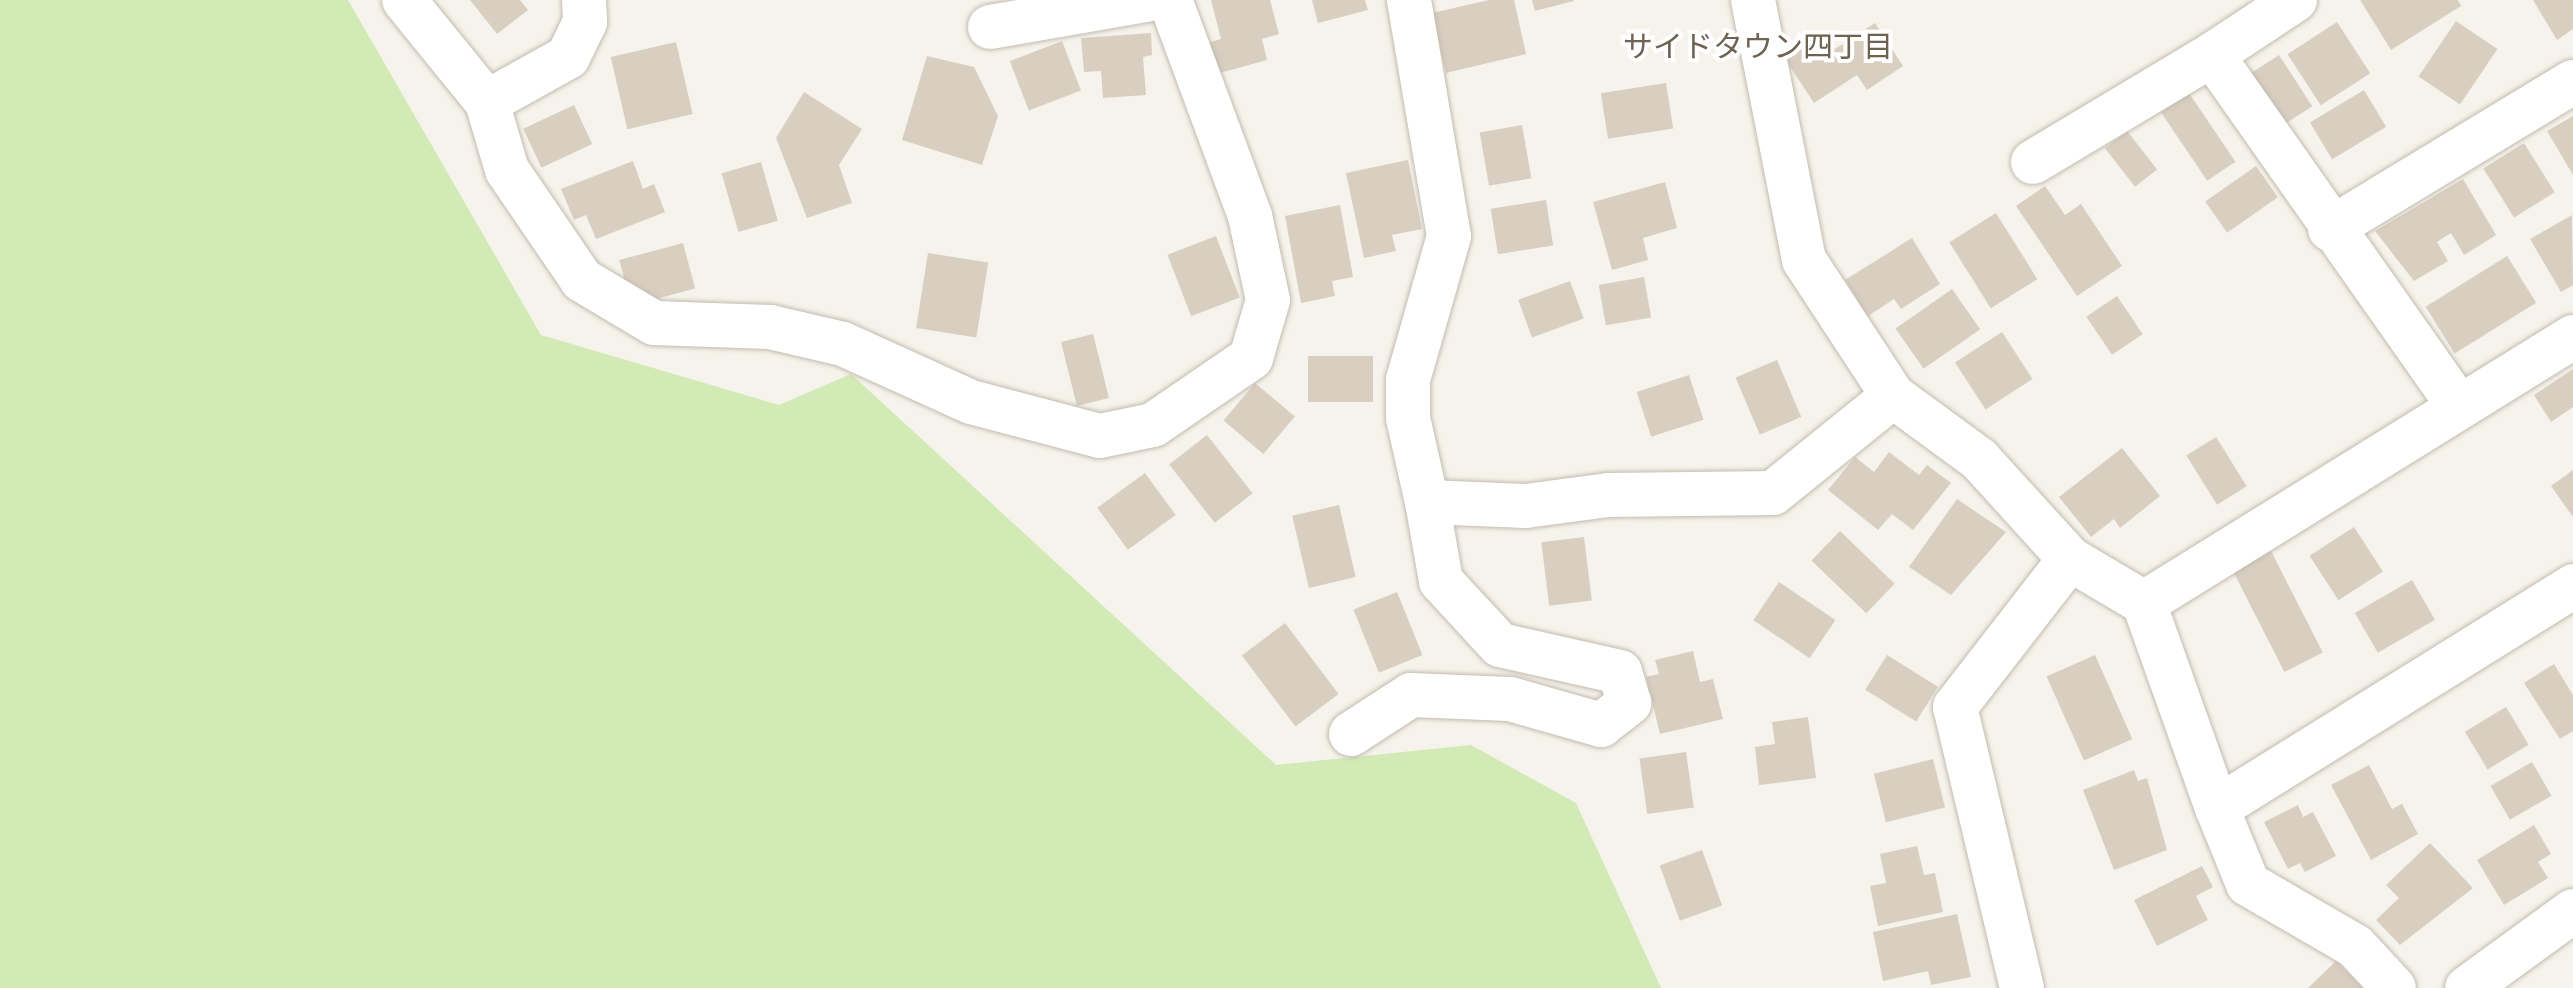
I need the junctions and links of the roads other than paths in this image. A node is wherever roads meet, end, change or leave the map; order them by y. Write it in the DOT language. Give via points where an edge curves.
graph roads {
  1 [pos="404,0"];
  2 [pos="584,0"];
  3 [pos="1147,0"];
  4 [pos="1170,0"];
  5 [pos="1409,0"];
  6 [pos="1753,0"];
  7 [pos="2295,0"];
  8 [pos="990,27"];
  9 [pos="2212,55"];
  10 [pos="2573,82"];
  11 [pos="487,102"];
  12 [pos="2033,162"];
  13 [pos="2330,229"];
  14 [pos="2573,337"];
  15 [pos="1893,396"];
  16 [pos="2459,406"];
  17 [pos="1427,502"];
  18 [pos="2070,559"];
  19 [pos="2573,586"];
  20 [pos="2144,603"];
  21 [pos="1351,734"];
  22 [pos="2217,808"];
  23 [pos="2573,911"];
  24 [pos="2022,988"];
  25 [pos="2394,988"];
  26 [pos="2467,988"];
  1 -- 11 [label="street"];
  2 -- 11 [label="street" via="585,22 568,57"];
  3 -- 8 [label="street"];
  4 -- 11 [label="street" via="1250,216 1268,300 1251,358 1153,425 1100,436 971,402 843,344 770,327 654,323 582,280 532,215 507,170"];
  5 -- 17 [label="street" via="1449,236 1408,380 1408,418"];
  6 -- 15 [label="street" via="1804,260"];
  7 -- 9 [label="street"];
  9 -- 12 [label="street"];
  9 -- 13 [label="street"];
  10 -- 13 [label="street"];
  13 -- 16 [label="street"];
  14 -- 16 [label="street"];
  15 -- 17 [label="street" via="1773,493 1608,495 1526,506"];
  15 -- 18 [label="street" via="1979,459"];
  16 -- 20 [label="street"];
  17 -- 21 [label="street" via="1441,581 1500,645 1620,672 1629,703 1601,725 1510,699 1411,695"];
  18 -- 20 [label="street"];
  18 -- 24 [label="street" via="1955,707"];
  19 -- 22 [label="street"];
  20 -- 22 [label="street"];
  22 -- 25 [label="street" via="2248,884 2355,946"];
  23 -- 26 [label="street"];
}
